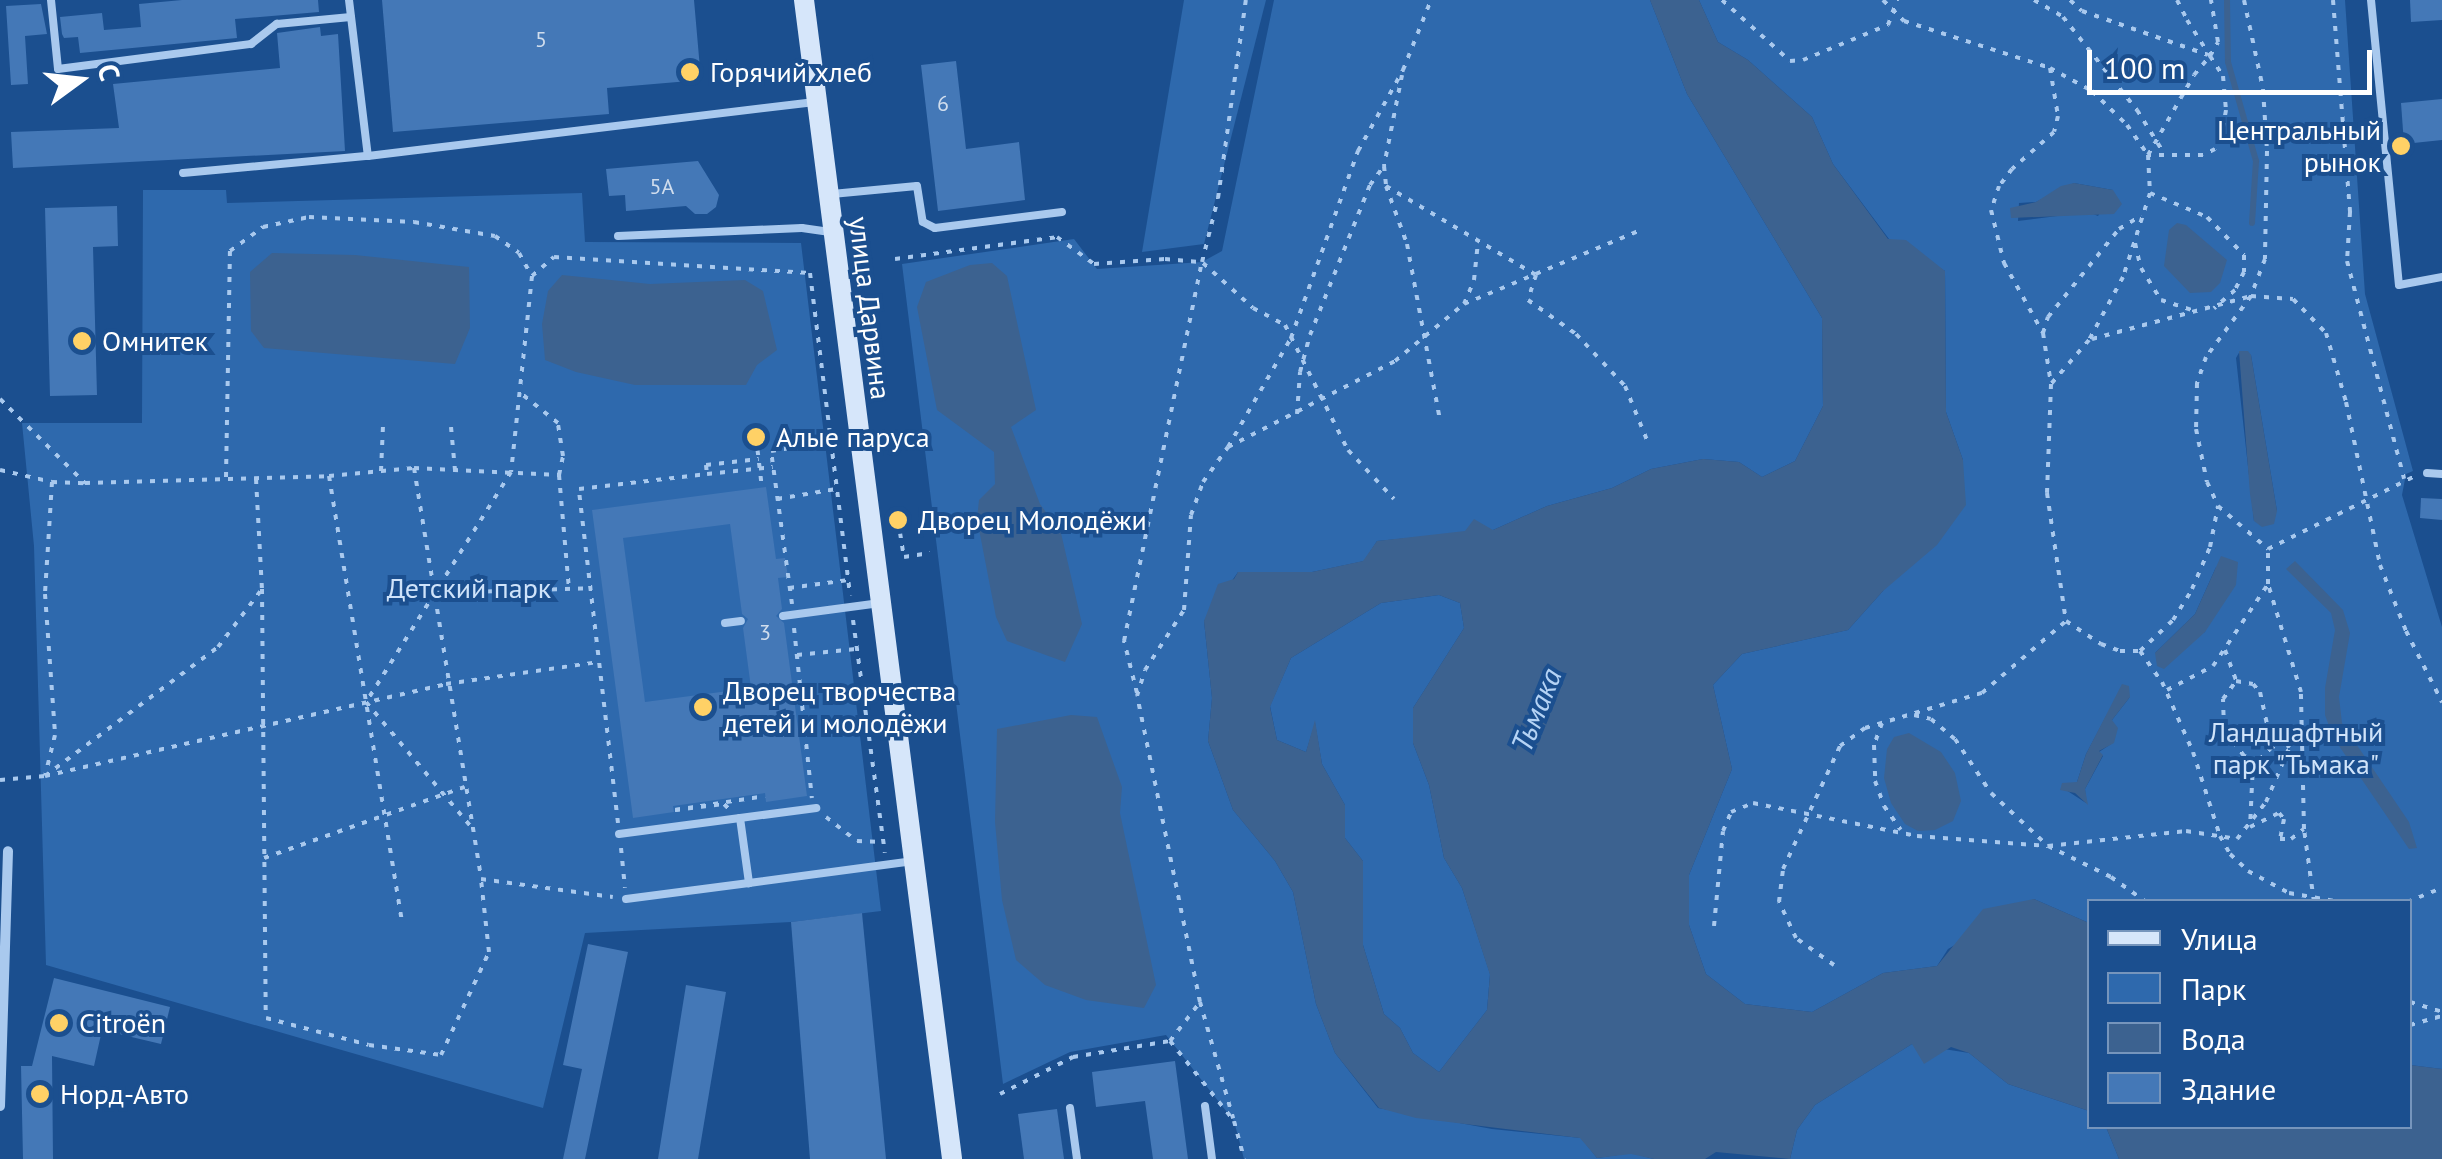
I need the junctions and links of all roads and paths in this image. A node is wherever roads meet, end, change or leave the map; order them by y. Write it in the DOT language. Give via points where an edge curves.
graph roads {
  1 [pos="51,0"];
  2 [pos="349,0"];
  3 [pos="804,0"];
  4 [pos="1246,0"];
  5 [pos="1431,0"];
  6 [pos="1722,0"];
  7 [pos="1883,0"];
  8 [pos="1897,0"];
  9 [pos="2034,0"];
  10 [pos="2070,0"];
  11 [pos="2177,0"];
  12 [pos="2211,0"];
  13 [pos="2244,0"];
  14 [pos="2333,0"];
  15 [pos="2371,0"];
  16 [pos="1893,13"];
  17 [pos="351,17"];
  18 [pos="2210,56"];
  19 [pos="2050,68"];
  20 [pos="1403,70"];
  21 [pos="817,102"];
  22 [pos="2157,141"];
  23 [pos="2163,152"];
  24 [pos="2148,155"];
  25 [pos="368,156"];
  26 [pos="1384,166"];
  27 [pos="183,173"];
  28 [pos="1386,186"];
  29 [pos="2150,193"];
  30 [pos="828,195"];
  31 [pos="1062,212"];
  32 [pos="2144,215"];
  33 [pos="1641,230"];
  34 [pos="832,232"];
  35 [pos="618,236"];
  36 [pos="1478,242"];
  37 [pos="2135,242"];
  38 [pos="895,259"];
  39 [pos="1202,262"];
  40 [pos="1536,275"];
  41 [pos="532,276"];
  42 [pos="2442,277"];
  43 [pos="2250,296"];
  44 [pos="1464,304"];
  45 [pos="2214,308"];
  46 [pos="2200,312"];
  47 [pos="2042,333"];
  48 [pos="1291,338"];
  49 [pos="1422,339"];
  50 [pos="2090,340"];
  51 [pos="1302,363"];
  52 [pos="2051,384"];
  53 [pos="518,391"];
  54 [pos="0,399"];
  55 [pos="1325,400"];
  56 [pos="1297,415"];
  57 [pos="1440,420"];
  58 [pos="382,426"];
  59 [pos="451,427"];
  60 [pos="756,437"];
  61 [pos="1650,445"];
  62 [pos="1228,447"];
  63 [pos="759,459"];
  64 [pos="773,467"];
  65 [pos="414,468"];
  66 [pos="0,470"];
  67 [pos="455,470"];
  68 [pos="381,472"];
  69 [pos="511,472"];
  70 [pos="2427,473"];
  71 [pos="707,474"];
  72 [pos="2442,474"];
  73 [pos="558,475"];
  74 [pos="226,476"];
  75 [pos="329,476"];
  76 [pos="256,479"];
  77 [pos="2404,479"];
  78 [pos="52,482"];
  79 [pos="85,483"];
  80 [pos="762,488"];
  81 [pos="836,490"];
  82 [pos="777,499"];
  83 [pos="1394,499"];
  84 [pos="2363,499"];
  85 [pos="2218,506"];
  86 [pos="898,520"];
  87 [pos="2268,548"];
  88 [pos="930,552"];
  89 [pos="848,580"];
  90 [pos="2268,584"];
  91 [pos="590,588"];
  92 [pos="788,588"];
  93 [pos="262,589"];
  94 [pos="570,589"];
  95 [pos="433,593"];
  96 [pos="880,603"];
  97 [pos="851,607"];
  98 [pos="783,616"];
  99 [pos="741,621"];
  100 [pos="2066,621"];
  101 [pos="725,623"];
  102 [pos="856,648"];
  103 [pos="2140,650"];
  104 [pos="2225,650"];
  105 [pos="797,655"];
  106 [pos="599,662"];
  107 [pos="2236,681"];
  108 [pos="446,684"];
  109 [pos="2166,691"];
  110 [pos="1138,696"];
  111 [pos="366,702"];
  112 [pos="2442,702"];
  113 [pos="1912,714"];
  114 [pos="1882,723"];
  115 [pos="261,725"];
  116 [pos="2272,747"];
  117 [pos="2253,762"];
  118 [pos="45,776"];
  119 [pos="0,780"];
  120 [pos="465,787"];
  121 [pos="443,794"];
  122 [pos="765,796"];
  123 [pos="724,804"];
  124 [pos="816,808"];
  125 [pos="384,812"];
  126 [pos="1812,813"];
  127 [pos="740,818"];
  128 [pos="2250,826"];
  129 [pos="472,828"];
  130 [pos="2304,830"];
  131 [pos="619,834"];
  132 [pos="1913,835"];
  133 [pos="2220,836"];
  134 [pos="883,842"];
  135 [pos="2048,846"];
  136 [pos="8,851"];
  137 [pos="264,858"];
  138 [pos="914,861"];
  139 [pos="886,865"];
  140 [pos="480,879"];
  141 [pos="748,883"];
  142 [pos="2442,888"];
  143 [pos="626,899"];
  144 [pos="2142,899"];
  145 [pos="2309,899"];
  146 [pos="2313,899"];
  147 [pos="2412,900"];
  148 [pos="401,918"];
  149 [pos="1714,926"];
  150 [pos="1834,965"];
  151 [pos="1200,1002"];
  152 [pos="2412,1003"];
  153 [pos="2442,1014"];
  154 [pos="2412,1024"];
  155 [pos="1000,1094"];
  156 [pos="0,1106"];
  157 [pos="1205,1106"];
  158 [pos="1070,1108"];
  159 [pos="1234,1121"];
  160 [pos="952,1159"];
  161 [pos="1076,1159"];
  162 [pos="1212,1159"];
  1 -- 17 [label="lane" via="58,68 252,44 276,24"];
  2 -- 17 [label="lane"];
  3 -- 21 [label="main road, улица Дарвина"];
  4 -- 39 [label="path" via="1218,198"];
  5 -- 20 [label="path"];
  6 -- 16 [label="path" via="1790,61 1888,25"];
  7 -- 16 [label="path"];
  8 -- 16 [label="path"];
  9 -- 22 [label="path" via="2063,17"];
  10 -- 18 [label="path" via="2096,17"];
  11 -- 18 [label="path"];
  12 -- 18 [label="path" via="2219,25"];
  13 -- 43 [label="path" via="2268,151 2265,258"];
  14 -- 77 [label="path" via="2350,212 2347,261"];
  15 -- 42 [label="lane" via="2399,285"];
  16 -- 19 [label="path"];
  17 -- 25 [label="lane"];
  18 -- 22 [label="path"];
  18 -- 23 [label="path" via="2223,76 2221,137 2204,155"];
  19 -- 24 [label="path" via="2092,91"];
  19 -- 47 [label="path" via="2054,132 2012,168 1991,210 2004,263"];
  20 -- 26 [label="path"];
  20 -- 48 [label="path" via="1358,151"];
  21 -- 25 [label="lane"];
  21 -- 30 [label="main road, улица Дарвина"];
  22 -- 23 [label="path"];
  22 -- 24 [label="path"];
  23 -- 24 [label="path"];
  24 -- 29 [label="path"];
  25 -- 27 [label="lane"];
  26 -- 28 [label="path"];
  26 -- 51 [label="path" via="1370,185"];
  28 -- 36 [label="path"];
  28 -- 49 [label="path" via="1407,244"];
  29 -- 32 [label="path"];
  29 -- 45 [label="path" via="2206,218 2244,255 2236,290"];
  30 -- 31 [label="lane" via="917,186 923,222 935,228"];
  30 -- 34 [label="main road, улица Дарвина"];
  32 -- 37 [label="path"];
  32 -- 47 [label="path" via="2120,229 2048,316"];
  33 -- 40 [label="path"];
  34 -- 35 [label="lane"];
  34 -- 96 [label="main road, улица Дарвина"];
  36 -- 40 [label="path"];
  36 -- 44 [label="path"];
  37 -- 46 [label="path" via="2141,268 2161,300"];
  37 -- 50 [label="path"];
  38 -- 39 [label="path" via="1057,237 1094,264"];
  39 -- 48 [label="path" via="1254,308 1285,324"];
  39 -- 110 [label="path" via="1124,641"];
  40 -- 44 [label="path"];
  40 -- 61 [label="path" via="1528,300 1576,334 1626,386"];
  41 -- 53 [label="path"];
  41 -- 74 [label="path" via="519,253 496,236 414,222 309,217 263,227 230,252"];
  41 -- 81 [label="path" via="554,257 810,273"];
  43 -- 45 [label="path"];
  43 -- 84 [label="path" via="2293,299 2326,333"];
  43 -- 85 [label="path" via="2206,357 2197,383 2196,429"];
  44 -- 49 [label="path"];
  45 -- 46 [label="path"];
  46 -- 50 [label="path"];
  47 -- 52 [label="path"];
  48 -- 51 [label="path"];
  48 -- 62 [label="path"];
  49 -- 55 [label="path"];
  49 -- 57 [label="path"];
  50 -- 52 [label="path"];
  51 -- 55 [label="path"];
  51 -- 56 [label="path"];
  52 -- 100 [label="path" via="2047,493"];
  53 -- 69 [label="path"];
  53 -- 73 [label="path" via="558,424"];
  54 -- 79 [label="path"];
  55 -- 56 [label="path"];
  55 -- 83 [label="path" via="1348,450"];
  56 -- 62 [label="path"];
  58 -- 68 [label="path"];
  59 -- 67 [label="path"];
  60 -- 63 [label="path"];
  62 -- 110 [label="path" via="1203,482 1191,515 1184,610 1145,670"];
  63 -- 71 [label="path" via="706,466"];
  63 -- 80 [label="path"];
  64 -- 71 [label="path"];
  65 -- 67 [label="path"];
  65 -- 68 [label="path"];
  65 -- 95 [label="path"];
  66 -- 78 [label="path"];
  67 -- 69 [label="path"];
  68 -- 75 [label="path"];
  69 -- 73 [label="path"];
  69 -- 95 [label="path"];
  70 -- 72 [label="lane"];
  70 -- 77 [label="path"];
  71 -- 91 [label="path" via="579,489"];
  73 -- 94 [label="path"];
  74 -- 76 [label="path"];
  74 -- 79 [label="path"];
  75 -- 76 [label="path"];
  75 -- 111 [label="path"];
  76 -- 93 [label="path"];
  77 -- 84 [label="path"];
  78 -- 79 [label="path"];
  78 -- 118 [label="path" via="44,594 55,735"];
  81 -- 82 [label="path"];
  81 -- 89 [label="path"];
  84 -- 87 [label="path"];
  84 -- 112 [label="path" via="2380,566"];
  85 -- 87 [label="path"];
  85 -- 103 [label="path" via="2192,589 2173,620"];
  86 -- 88 [label="path" via="904,557"];
  87 -- 90 [label="path"];
  89 -- 92 [label="path"];
  89 -- 97 [label="path"];
  90 -- 104 [label="path"];
  90 -- 130 [label="path" via="2301,692"];
  91 -- 94 [label="path"];
  91 -- 106 [label="path"];
  93 -- 115 [label="path"];
  93 -- 118 [label="path" via="218,647"];
  94 -- 95 [label="path"];
  95 -- 108 [label="path"];
  95 -- 111 [label="path"];
  96 -- 97 [label="lane"];
  96 -- 138 [label="main road, улица Дарвина"];
  97 -- 98 [label="lane"];
  97 -- 102 [label="path"];
  99 -- 101 [label="lane"];
  100 -- 103 [label="path" via="2102,644"];
  100 -- 113 [label="path" via="1982,692"];
  102 -- 105 [label="path"];
  102 -- 134 [label="path"];
  103 -- 109 [label="path"];
  104 -- 107 [label="path"];
  104 -- 109 [label="path" via="2214,666"];
  106 -- 108 [label="path"];
  106 -- 131 [label="path"];
  107 -- 116 [label="path" via="2260,692"];
  107 -- 117 [label="path" via="2223,699 2224,728"];
  108 -- 111 [label="path"];
  108 -- 120 [label="path"];
  109 -- 133 [label="path"];
  110 -- 151 [label="path"];
  111 -- 115 [label="path"];
  111 -- 121 [label="path"];
  111 -- 125 [label="path"];
  113 -- 114 [label="path"];
  113 -- 135 [label="path" via="1955,739 1991,793"];
  114 -- 126 [label="path" via="1840,746"];
  114 -- 132 [label="path" via="1874,781 1901,831"];
  115 -- 118 [label="path"];
  115 -- 137 [label="path"];
  116 -- 117 [label="path"];
  116 -- 128 [label="path" via="2290,748"];
  117 -- 128 [label="path"];
  118 -- 119 [label="path"];
  120 -- 121 [label="path"];
  120 -- 129 [label="path"];
  121 -- 125 [label="path"];
  121 -- 129 [label="path"];
  122 -- 123 [label="path" via="675,810"];
  124 -- 127 [label="lane"];
  124 -- 134 [label="path" via="857,840"];
  125 -- 137 [label="path"];
  125 -- 148 [label="path"];
  126 -- 132 [label="path"];
  126 -- 149 [label="path" via="1752,803 1731,812 1723,831"];
  126 -- 150 [label="path" via="1783,869 1778,902 1796,938"];
  127 -- 131 [label="lane"];
  127 -- 141 [label="lane"];
  128 -- 130 [label="path" via="2272,813 2284,819 2285,841"];
  128 -- 133 [label="path" via="2237,839"];
  129 -- 140 [label="path"];
  130 -- 146 [label="path"];
  131 -- 143 [label="path"];
  132 -- 135 [label="path"];
  133 -- 135 [label="path" via="2186,830"];
  133 -- 145 [label="path" via="2248,871"];
  134 -- 139 [label="path"];
  135 -- 144 [label="path"];
  136 -- 156 [label="street"];
  137 -- 140 [label="path" via="266,1018 368,1045 442,1055 489,952"];
  138 -- 139 [label="lane"];
  138 -- 160 [label="main road, улица Дарвина"];
  139 -- 141 [label="lane"];
  140 -- 143 [label="path"];
  141 -- 143 [label="lane"];
  142 -- 147 [label="path"];
  151 -- 155 [label="path" via="1170,1042 1073,1057"];
  151 -- 159 [label="path"];
  152 -- 153 [label="path"];
  153 -- 154 [label="path"];
  157 -- 162 [label="lane"];
  158 -- 161 [label="lane"];
}
